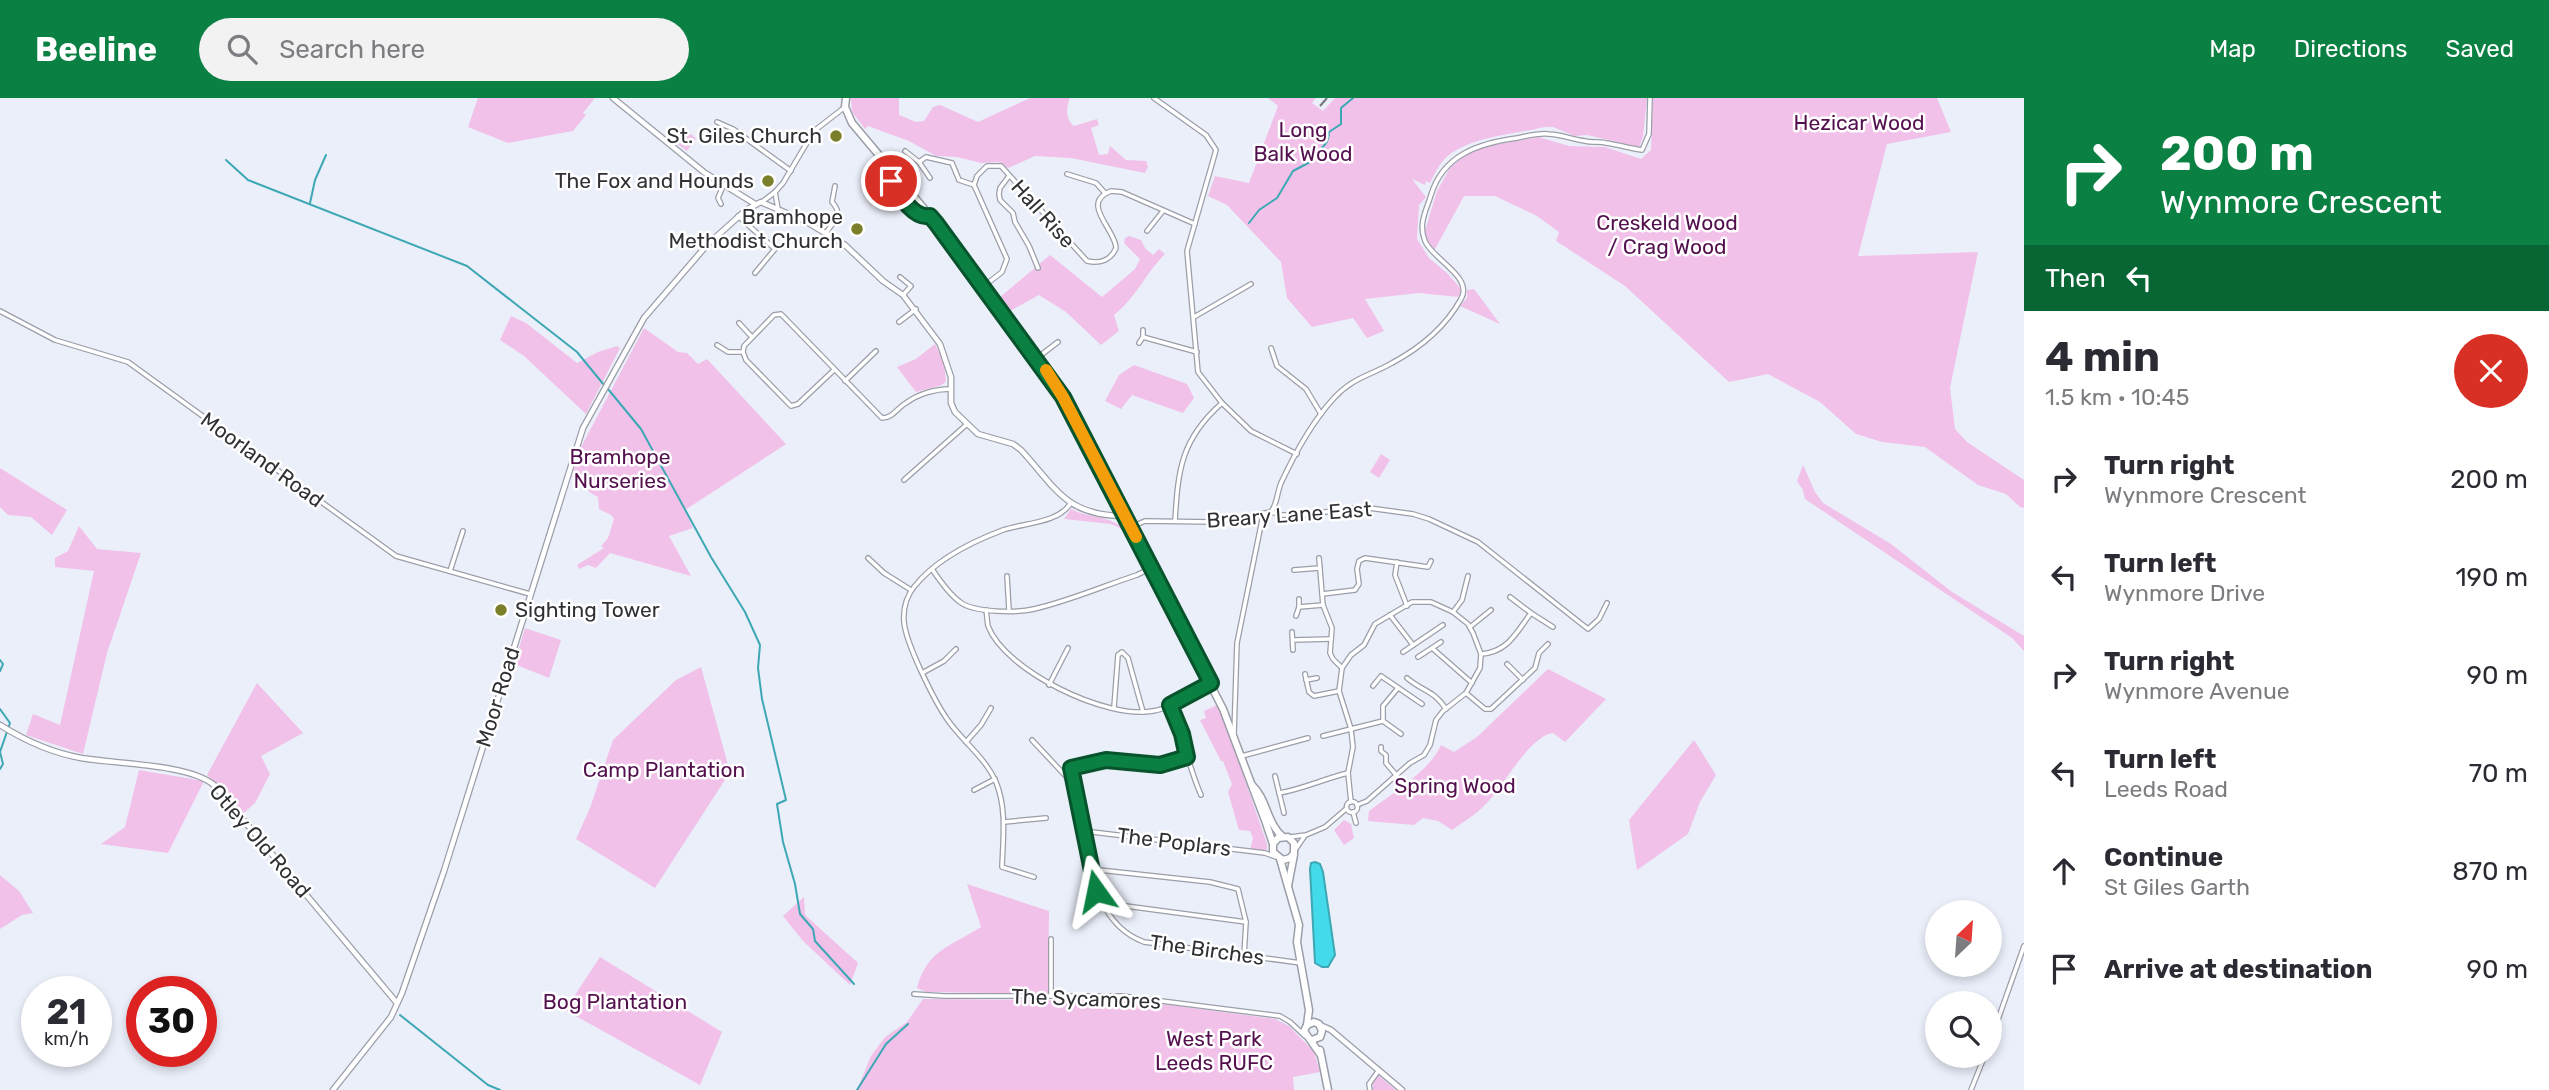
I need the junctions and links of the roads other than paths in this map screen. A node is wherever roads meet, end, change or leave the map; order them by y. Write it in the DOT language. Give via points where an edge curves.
graph roads {
  1 [pos="613,98"];
  2 [pos="846,98"];
  3 [pos="1154,98"];
  4 [pos="1650,98"];
  5 [pos="845,107"];
  6 [pos="717,121"];
  7 [pos="905,151"];
  8 [pos="919,162"];
  9 [pos="790,171"];
  10 [pos="1067,174"];
  11 [pos="1009,176"];
  12 [pos="930,178"];
  13 [pos="974,185"];
  14 [pos="723,186"];
  15 [pos="835,186"];
  16 [pos="775,192"];
  17 [pos="1105,193"];
  18 [pos="758,203"];
  19 [pos="722,204"];
  20 [pos="778,209"];
  21 [pos="1163,211"];
  22 [pos="738,216"];
  23 [pos="1195,224"];
  24 [pos="1147,231"];
  25 [pos="825,234"];
  26 [pos="1038,268"];
  27 [pos="755,273"];
  28 [pos="900,277"];
  29 [pos="1251,284"];
  30 [pos="984,286"];
  31 [pos="903,295"];
  32 [pos="916,309"];
  33 [pos="0,311"];
  34 [pos="1194,317"];
  35 [pos="738,323"];
  36 [pos="899,323"];
  37 [pos="1143,330"];
  38 [pos="751,336"];
  39 [pos="1143,337"];
  40 [pos="1058,342"];
  41 [pos="1139,343"];
  42 [pos="717,345"];
  43 [pos="1271,348"];
  44 [pos="876,351"];
  45 [pos="743,352"];
  46 [pos="1197,352"];
  47 [pos="1037,358"];
  48 [pos="834,370"];
  49 [pos="845,381"];
  50 [pos="951,389"];
  51 [pos="1223,403"];
  52 [pos="1321,414"];
  53 [pos="966,425"];
  54 [pos="1297,454"];
  55 [pos="904,480"];
  56 [pos="1070,504"];
  57 [pos="1270,512"];
  58 [pos="1263,515"];
  59 [pos="1126,516"];
  60 [pos="1175,521"];
  61 [pos="1131,527"];
  62 [pos="463,531"];
  63 [pos="868,558"];
  64 [pos="1319,558"];
  65 [pos="1431,561"];
  66 [pos="1397,562"];
  67 [pos="1152,568"];
  68 [pos="1320,568"];
  69 [pos="932,569"];
  70 [pos="1294,570"];
  71 [pos="450,571"];
  72 [pos="1007,576"];
  73 [pos="1468,576"];
  74 [pos="911,590"];
  75 [pos="530,594"];
  76 [pos="1322,594"];
  77 [pos="1510,597"];
  78 [pos="1299,599"];
  79 [pos="1607,603"];
  80 [pos="1323,605"];
  81 [pos="1407,606"];
  82 [pos="1299,607"];
  83 [pos="986,610"];
  84 [pos="1009,610"];
  85 [pos="1491,610"];
  86 [pos="1453,612"];
  87 [pos="1531,613"];
  88 [pos="1390,615"];
  89 [pos="1296,616"];
  90 [pos="1443,625"];
  91 [pos="1470,627"];
  92 [pos="1553,627"];
  93 [pos="1292,632"];
  94 [pos="1331,639"];
  95 [pos="1293,640"];
  96 [pos="1441,642"];
  97 [pos="1548,643"];
  98 [pos="1413,645"];
  99 [pos="1068,648"];
  100 [pos="1432,648"];
  101 [pos="956,649"];
  102 [pos="1293,650"];
  103 [pos="1403,652"];
  104 [pos="1480,654"];
  105 [pos="1418,657"];
  106 [pos="1507,664"];
  107 [pos="1342,668"];
  108 [pos="923,672"];
  109 [pos="1305,674"];
  110 [pos="1317,678"];
  111 [pos="1407,678"];
  112 [pos="1306,680"];
  113 [pos="1523,680"];
  114 [pos="1211,683"];
  115 [pos="1472,683"];
  116 [pos="1049,685"];
  117 [pos="1373,686"];
  118 [pos="1398,688"];
  119 [pos="1339,691"];
  120 [pos="1466,694"];
  121 [pos="1422,704"];
  122 [pos="1170,705"];
  123 [pos="991,708"];
  124 [pos="1114,708"];
  125 [pos="1446,709"];
  126 [pos="1143,712"];
  127 [pos="1383,721"];
  128 [pos="0,725"];
  129 [pos="1351,729"];
  130 [pos="1401,734"];
  131 [pos="1234,736"];
  132 [pos="1323,736"];
  133 [pos="1308,738"];
  134 [pos="1032,740"];
  135 [pos="966,742"];
  136 [pos="1381,747"];
  137 [pos="1240,756"];
  138 [pos="1187,757"];
  139 [pos="1348,773"];
  140 [pos="1397,775"];
  141 [pos="1275,776"];
  142 [pos="995,779"];
  143 [pos="1250,784"];
  144 [pos="1075,786"];
  145 [pos="974,790"];
  146 [pos="1279,793"];
  147 [pos="1201,795"];
  148 [pos="1351,802"];
  149 [pos="1357,805"];
  150 [pos="1346,809"];
  151 [pos="1353,812"];
  152 [pos="1284,813"];
  153 [pos="1046,818"];
  154 [pos="1004,822"];
  155 [pos="1356,823"];
  156 [pos="1084,831"];
  157 [pos="1306,835"];
  158 [pos="1285,837"];
  159 [pos="1273,845"];
  160 [pos="1295,852"];
  161 [pos="1265,853"];
  162 [pos="1279,858"];
  163 [pos="1090,869"];
  164 [pos="1034,877"];
  165 [pos="1287,887"];
  166 [pos="1102,905"];
  167 [pos="1246,922"];
  168 [pos="1051,939"];
  169 [pos="2024,946"];
  170 [pos="1244,956"];
  171 [pos="1301,963"];
  172 [pos="914,993"];
  173 [pos="1051,996"];
  174 [pos="398,1004"];
  175 [pos="2002,1008"];
  176 [pos="1309,1010"];
  177 [pos="1318,1024"];
  178 [pos="1306,1025"];
  179 [pos="1296,1028"];
  180 [pos="1335,1034"];
  181 [pos="1315,1038"];
  182 [pos="1980,1068"];
  183 [pos="1379,1070"];
  184 [pos="333,1090"];
  185 [pos="1328,1090"];
  186 [pos="1370,1090"];
  187 [pos="1402,1090"];
  188 [pos="1971,1090"];
  1 -- 14 [label="street"];
  2 -- 5 [label="highway"];
  3 -- 23 [label="street" via="1214,145 1215,158"];
  4 -- 52 [label="street" via="1649,134 1642,150 1547,133 1481,145 1444,167 1421,220 1425,241 1460,279 1464,294 1433,334 1398,360 1359,377"];
  5 -- 9 [label="street" via="814,131"];
  5 -- 30 [label="highway" via="852,123"];
  6 -- 9 [label="street"];
  7 -- 8 [label="street"];
  8 -- 12 [label="street"];
  8 -- 13 [label="street" via="929,157 952,163 959,180"];
  9 -- 16 [label="street"];
  10 -- 17 [label="street" via="1096,183"];
  11 -- 13 [label="street, Hall Rise" via="1000,166 988,166"];
  11 -- 17 [label="street, Hall Rise" via="1089,262 1107,259 1116,248 1098,214 1098,202"];
  11 -- 26 [label="street" via="1000,188 1000,200 1013,213"];
  13 -- 30 [label="street, Hall Rise" via="1007,259 1002,272"];
  14 -- 18 [label="street"];
  14 -- 19 [label="street" via="718,198"];
  15 -- 25 [label="street" via="832,202 839,213"];
  16 -- 18 [label="street"];
  16 -- 20 [label="street"];
  17 -- 21 [label="street" via="1122,192"];
  18 -- 20 [label="street"];
  18 -- 22 [label="street, Moor Road"];
  20 -- 25 [label="street"];
  21 -- 23 [label="street"];
  21 -- 24 [label="street"];
  22 -- 27 [label="street" via="775,249"];
  22 -- 75 [label="street, Moor Road" via="644,318 583,428"];
  23 -- 34 [label="street" via="1188,251"];
  25 -- 31 [label="street" via="845,245"];
  28 -- 31 [label="street" via="911,286"];
  29 -- 34 [label="street"];
  30 -- 47 [label="highway"];
  31 -- 32 [label="street"];
  32 -- 36 [label="street"];
  32 -- 50 [label="street" via="940,344"];
  33 -- 71 [label="street, Moorland Road" via="55,340 128,362 396,556"];
  34 -- 46 [label="street"];
  35 -- 38 [label="street"];
  37 -- 39 [label="street"];
  38 -- 45 [label="street"];
  38 -- 48 [label="street" via="781,314"];
  39 -- 41 [label="street"];
  39 -- 46 [label="street"];
  40 -- 47 [label="street"];
  42 -- 45 [label="street" via="728,352"];
  43 -- 52 [label="street" via="1277,366 1306,389"];
  44 -- 49 [label="street"];
  45 -- 48 [label="street" via="791,406"];
  46 -- 51 [label="street" via="1201,378"];
  47 -- 59 [label="highway" via="1063,397"];
  48 -- 49 [label="street"];
  49 -- 50 [label="street" via="887,419 915,397"];
  50 -- 53 [label="street" via="951,403"];
  51 -- 54 [label="street" via="1251,431"];
  51 -- 60 [label="street" via="1183,454"];
  52 -- 54 [label="street"];
  53 -- 55 [label="street"];
  53 -- 56 [label="street" via="1021,450"];
  54 -- 57 [label="street"];
  56 -- 59 [label="street" via="1094,513"];
  56 -- 69 [label="street" via="1063,514 970,545"];
  57 -- 58 [label="street, Breary Lane East"];
  57 -- 79 [label="street, Breary Lane East" via="1303,515 1376,507 1432,519 1478,542 1588,629"];
  58 -- 60 [label="street, Breary Lane East" via="1215,522"];
  58 -- 131 [label="street" via="1237,643"];
  59 -- 61 [label="highway"];
  60 -- 61 [label="street, Breary Lane East" via="1145,521"];
  61 -- 67 [label="highway"];
  62 -- 71 [label="street"];
  63 -- 74 [label="street"];
  64 -- 68 [label="street"];
  65 -- 66 [label="street" via="1428,569"];
  66 -- 76 [label="street" via="1365,558 1359,561 1355,590"];
  66 -- 81 [label="street" via="1395,575"];
  67 -- 84 [label="street" via="1035,609"];
  67 -- 114 [label="highway"];
  68 -- 70 [label="street"];
  68 -- 76 [label="street"];
  69 -- 74 [label="street"];
  69 -- 83 [label="street" via="960,603"];
  71 -- 75 [label="street, Moorland Road"];
  72 -- 84 [label="street"];
  73 -- 86 [label="street"];
  74 -- 108 [label="street" via="904,620"];
  75 -- 174 [label="street, Moor Road"];
  76 -- 80 [label="street"];
  77 -- 87 [label="street"];
  78 -- 82 [label="street"];
  80 -- 82 [label="street"];
  80 -- 94 [label="street" via="1330,619"];
  81 -- 86 [label="street" via="1431,602"];
  81 -- 88 [label="street"];
  82 -- 89 [label="street"];
  83 -- 84 [label="street"];
  83 -- 116 [label="street" via="988,626 999,642 1019,664"];
  85 -- 91 [label="street"];
  86 -- 91 [label="street"];
  87 -- 92 [label="street"];
  87 -- 104 [label="street" via="1504,648"];
  88 -- 98 [label="street"];
  88 -- 107 [label="street" via="1375,624 1364,645"];
  90 -- 98 [label="street"];
  91 -- 104 [label="street"];
  93 -- 95 [label="street"];
  94 -- 95 [label="street"];
  94 -- 107 [label="street" via="1330,653"];
  95 -- 102 [label="street"];
  96 -- 100 [label="street"];
  97 -- 113 [label="street"];
  98 -- 103 [label="street"];
  99 -- 116 [label="street"];
  100 -- 105 [label="street"];
  100 -- 115 [label="street"];
  101 -- 108 [label="street"];
  104 -- 115 [label="street" via="1480,668"];
  106 -- 113 [label="street"];
  107 -- 119 [label="street"];
  108 -- 135 [label="street" via="948,720"];
  109 -- 112 [label="street"];
  110 -- 112 [label="street"];
  111 -- 125 [label="street" via="1438,696"];
  112 -- 119 [label="street" via="1314,696"];
  113 -- 120 [label="street" via="1491,709"];
  114 -- 122 [label="street"];
  114 -- 131 [label="highway"];
  115 -- 120 [label="street"];
  116 -- 124 [label="street"];
  117 -- 118 [label="street" via="1381,676"];
  118 -- 121 [label="street"];
  118 -- 127 [label="street" via="1383,706"];
  119 -- 129 [label="street"];
  120 -- 125 [label="street"];
  122 -- 126 [label="street"];
  122 -- 138 [label="street"];
  123 -- 135 [label="street"];
  124 -- 126 [label="street"];
  124 -- 126 [label="street" via="1118,655 1122,652 1128,658"];
  125 -- 140 [label="street" via="1436,720 1428,750"];
  127 -- 129 [label="street"];
  127 -- 130 [label="street"];
  128 -- 174 [label="street, Otley Old Road" via="46,748 77,757 207,779"];
  129 -- 132 [label="street"];
  129 -- 139 [label="street"];
  131 -- 137 [label="highway"];
  133 -- 137 [label="street"];
  134 -- 144 [label="street"];
  135 -- 142 [label="street"];
  136 -- 140 [label="street" via="1386,763"];
  137 -- 143 [label="highway"];
  138 -- 144 [label="street, The Birches" via="1160,765 1106,760 1071,768"];
  138 -- 147 [label="street"];
  139 -- 146 [label="street"];
  139 -- 148 [label="street"];
  140 -- 149 [label="street"];
  141 -- 146 [label="street"];
  142 -- 145 [label="street"];
  142 -- 154 [label="street"];
  143 -- 158 [label="highway"];
  143 -- 159 [label="highway"];
  144 -- 156 [label="street, The Birches"];
  146 -- 152 [label="street"];
  148 -- 149 [label="street"];
  148 -- 150 [label="street"];
  149 -- 151 [label="street"];
  150 -- 151 [label="street"];
  150 -- 157 [label="street" via="1325,827"];
  151 -- 155 [label="street"];
  153 -- 154 [label="street"];
  154 -- 164 [label="street" via="1002,867"];
  156 -- 161 [label="street, The Poplars"];
  156 -- 163 [label="street, The Birches"];
  157 -- 158 [label="street"];
  157 -- 160 [label="street"];
  158 -- 159 [label="highway"];
  158 -- 160 [label="highway" via="1294,843"];
  159 -- 161 [label="street"];
  159 -- 162 [label="highway"];
  160 -- 162 [label="highway" via="1290,858"];
  160 -- 165 [label="highway"];
  161 -- 162 [label="street, The Poplars"];
  162 -- 165 [label="highway"];
  163 -- 166 [label="street, The Birches"];
  163 -- 167 [label="street" via="1233,886 1240,892"];
  165 -- 171 [label="highway" via="1299,925"];
  166 -- 167 [label="street"];
  166 -- 170 [label="street, The Birches" via="1127,935 1144,942"];
  167 -- 170 [label="street"];
  168 -- 173 [label="street"];
  169 -- 175 [label="street"];
  170 -- 171 [label="street, The Birches"];
  171 -- 176 [label="highway"];
  172 -- 173 [label="street, The Sycamores"];
  173 -- 179 [label="street, The Sycamores" via="1144,998 1274,1015"];
  174 -- 184 [label="street, Moor Road"];
  176 -- 177 [label="highway"];
  176 -- 178 [label="highway"];
  177 -- 178 [label="highway"];
  177 -- 180 [label="street"];
  177 -- 181 [label="highway" via="1322,1029"];
  178 -- 179 [label="street"];
  178 -- 181 [label="highway" via="1304,1031"];
  179 -- 181 [label="street, The Sycamores"];
  180 -- 181 [label="street"];
  180 -- 183 [label="street"];
  181 -- 185 [label="highway"];
  182 -- 188 [label="street"];
  183 -- 186 [label="street"];
  183 -- 187 [label="street"];
}
